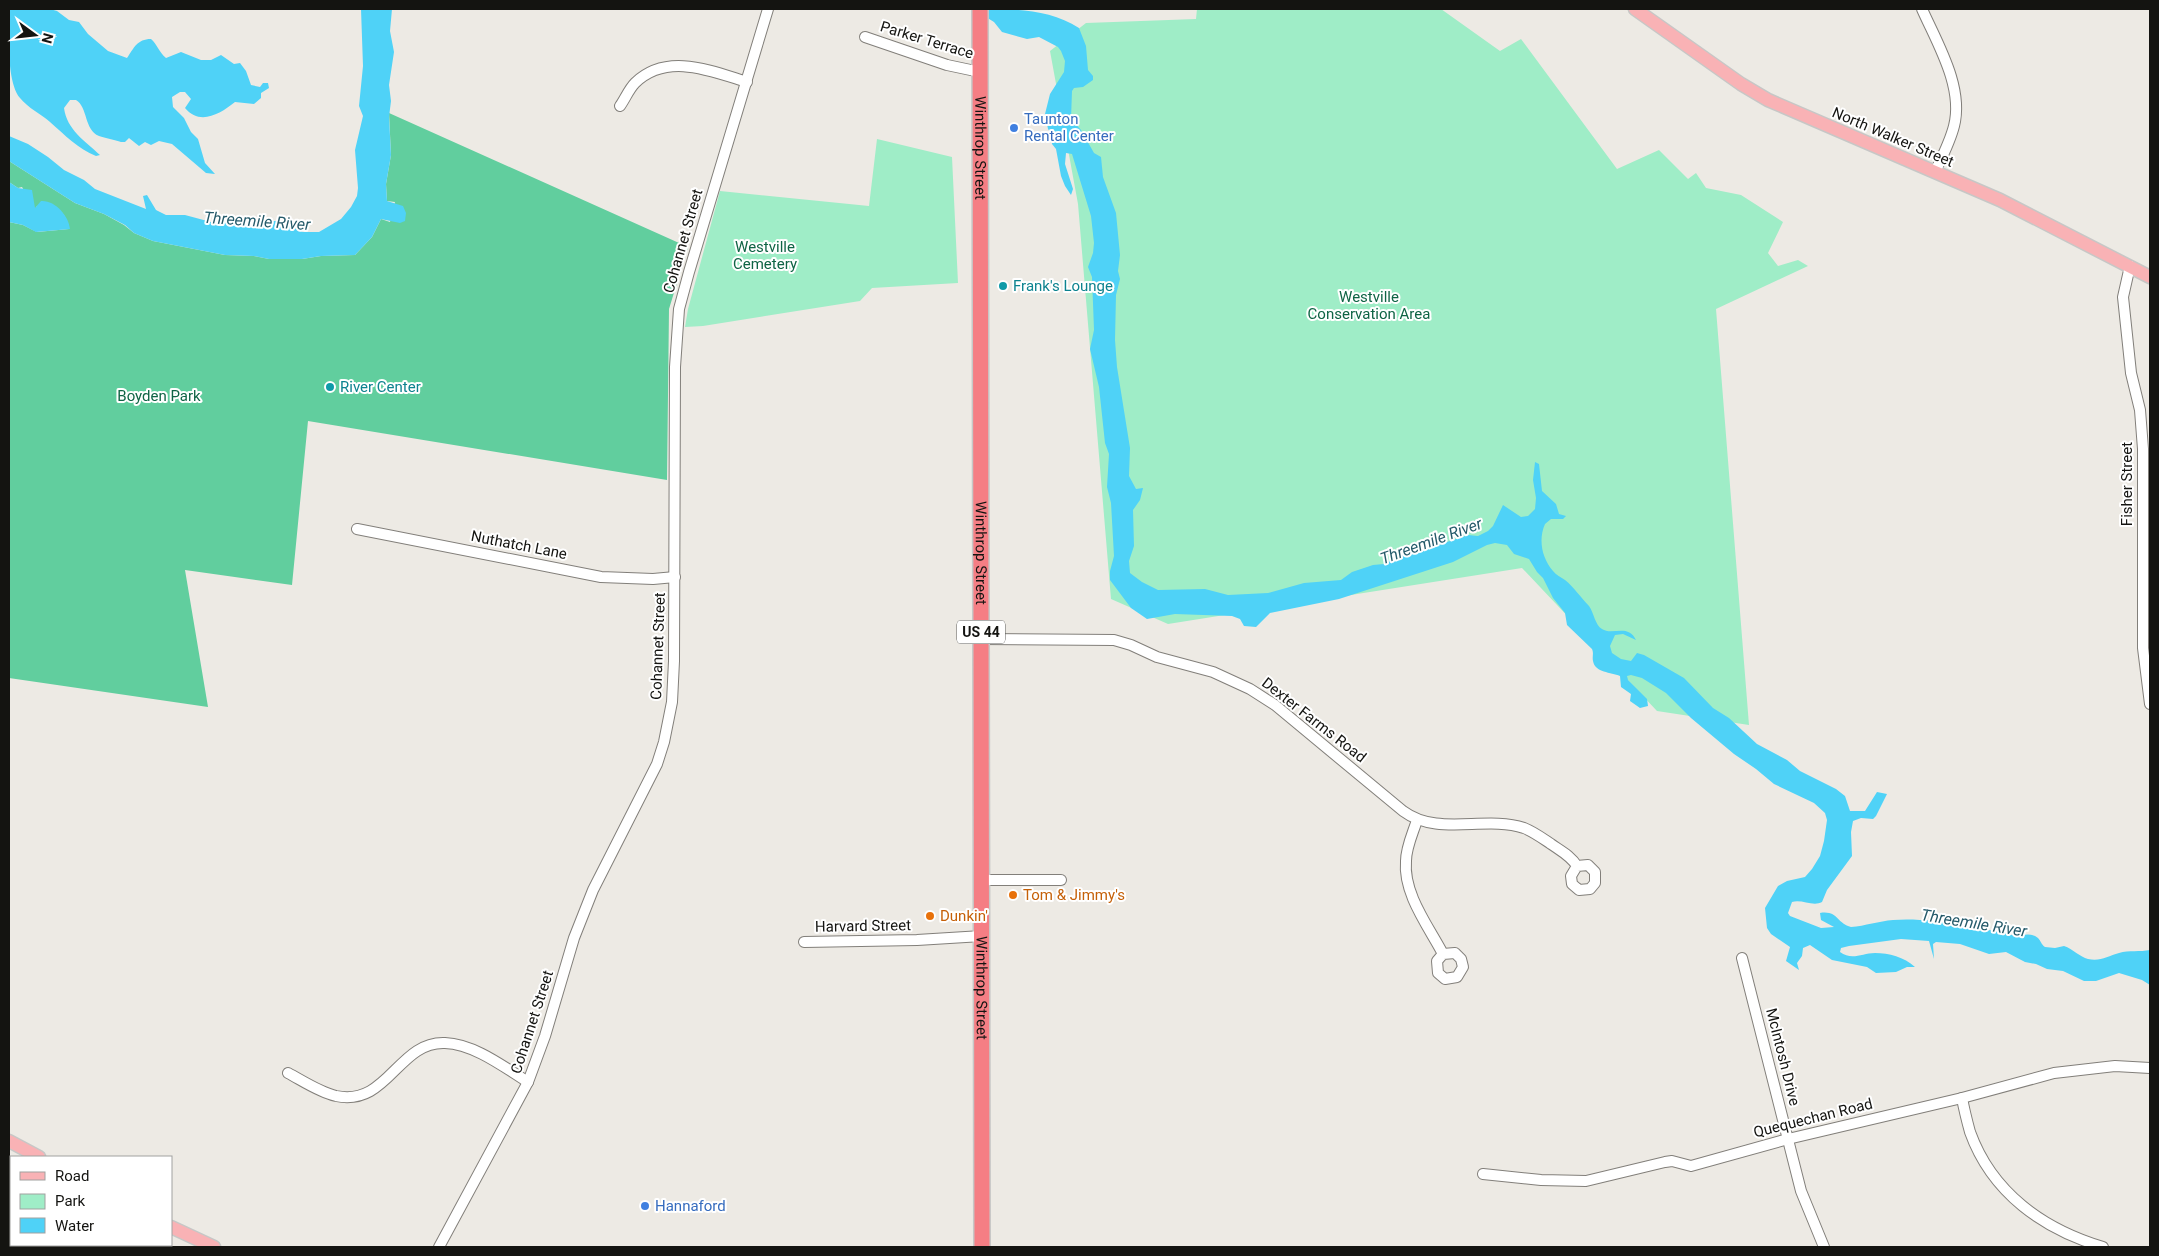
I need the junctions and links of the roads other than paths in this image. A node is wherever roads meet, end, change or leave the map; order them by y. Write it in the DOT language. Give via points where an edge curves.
graph roads {
  1 [pos="768,9"];
  2 [pos="1634,9"];
  3 [pos="1922,9"];
  4 [pos="980,12"];
  5 [pos="865,37"];
  6 [pos="980,72"];
  7 [pos="747,82"];
  8 [pos="620,106"];
  9 [pos="1935,172"];
  10 [pos="2130,266"];
  11 [pos="2150,277"];
  12 [pos="357,529"];
  13 [pos="675,577"];
  14 [pos="981,639"];
  15 [pos="2150,704"];
  16 [pos="1417,820"];
  17 [pos="1577,866"];
  18 [pos="981,880"];
  19 [pos="1061,880"];
  20 [pos="982,936"];
  21 [pos="804,942"];
  22 [pos="1443,954"];
  23 [pos="1742,958"];
  24 [pos="2150,1068"];
  25 [pos="288,1073"];
  26 [pos="528,1082"];
  27 [pos="1962,1098"];
  28 [pos="1788,1139"];
  29 [pos="9,1141"];
  30 [pos="37,1156"];
  31 [pos="1483,1174"];
  32 [pos="172,1227"];
  33 [pos="214,1247"];
  34 [pos="439,1247"];
  35 [pos="982,1247"];
  36 [pos="1824,1247"];
  37 [pos="2103,1247"];
  1 -- 7 [label="street, Cohannet Street"];
  2 -- 9 [label="main road, North Walker Street" via="1768,100"];
  3 -- 9 [label="street" via="1944,60 1955,106 1955,124"];
  4 -- 6 [label="highway, Winthrop Street / US 44"];
  5 -- 6 [label="street, Parker Terrace" via="947,65"];
  6 -- 14 [label="highway, Winthrop Street / US 44"];
  7 -- 8 [label="street" via="693,66 676,65 656,70 636,83"];
  7 -- 13 [label="street, Cohannet Street" via="679,309 675,367"];
  9 -- 10 [label="main road, North Walker Street" via="2031,214"];
  10 -- 11 [label="main road, North Walker Street"];
  10 -- 15 [label="street, Fisher Street" via="2123,297 2143,449 2143,648"];
  12 -- 13 [label="street, Nuthatch Lane" via="601,577"];
  13 -- 26 [label="street, Cohannet Street" via="672,702 661,752 590,898"];
  14 -- 16 [label="street, Dexter Farms Road" via="1114,640 1157,657 1228,677 1275,705"];
  14 -- 18 [label="highway, Winthrop Street / US 44"];
  16 -- 17 [label="street, Dexter Farms Road" via="1524,828 1567,855"];
  16 -- 22 [label="street" via="1406,859 1407,882"];
  18 -- 19 [label="street"];
  18 -- 20 [label="highway, Winthrop Street / US 44"];
  20 -- 21 [label="street, Harvard Street"];
  20 -- 35 [label="highway, Winthrop Street / US 44"];
  23 -- 28 [label="street, McIntosh Drive"];
  24 -- 27 [label="street, Quequechan Road" via="2115,1066 2074,1070"];
  25 -- 26 [label="street" via="326,1093 354,1096 370,1092 420,1048 446,1043 480,1054"];
  26 -- 34 [label="street, Cohannet Street"];
  27 -- 28 [label="street, Quequechan Road"];
  27 -- 37 [label="street" via="1970,1132 1981,1155 2007,1192 2051,1227"];
  28 -- 31 [label="street, Quequechan Road" via="1691,1166 1665,1162 1586,1181"];
  28 -- 36 [label="street, McIntosh Drive" via="1806,1206"];
  29 -- 30 [label="main road"];
  32 -- 33 [label="main road"];
}
